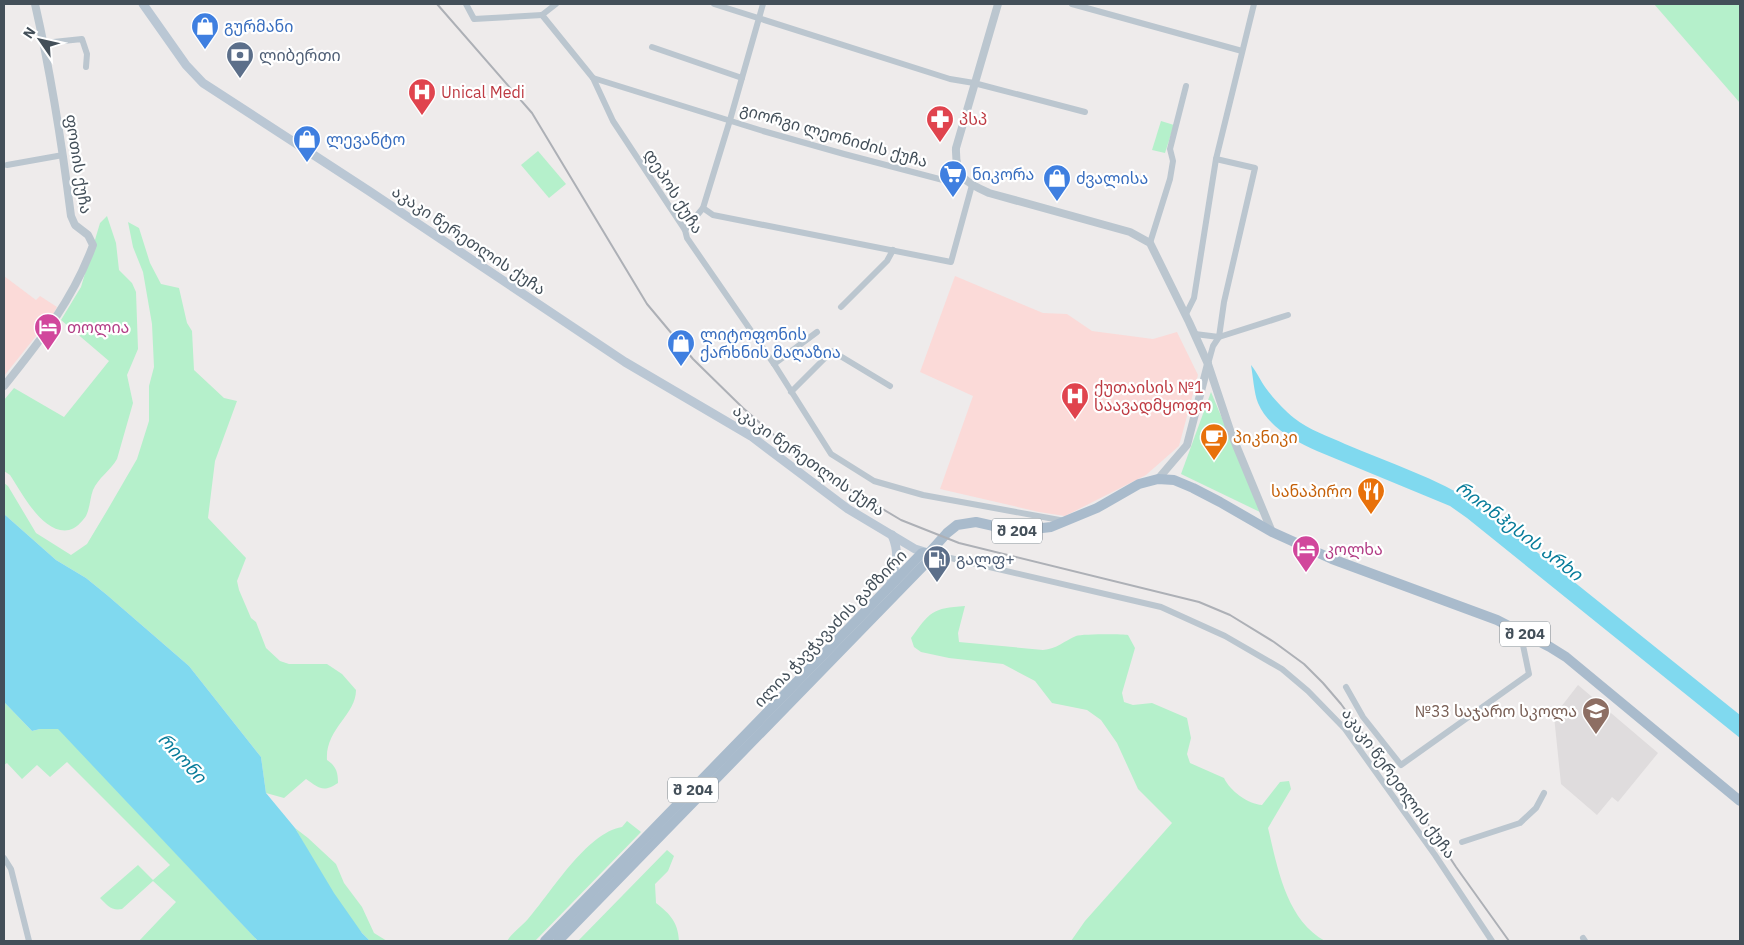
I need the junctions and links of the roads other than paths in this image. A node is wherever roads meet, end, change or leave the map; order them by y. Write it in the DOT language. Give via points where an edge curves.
graph roads {
  1 [pos="35,4"];
  2 [pos="143,4"];
  3 [pos="466,4"];
  4 [pos="556,4"];
  5 [pos="714,4"];
  6 [pos="763,4"];
  7 [pos="998,4"];
  8 [pos="1072,4"];
  9 [pos="1254,4"];
  10 [pos="542,15"];
  11 [pos="758,19"];
  12 [pos="44,43"];
  13 [pos="652,47"];
  14 [pos="1242,51"];
  15 [pos="86,67"];
  16 [pos="593,78"];
  17 [pos="742,78"];
  18 [pos="974,83"];
  19 [pos="1186,86"];
  20 [pos="1085,112"];
  21 [pos="730,120"];
  22 [pos="63,155"];
  23 [pos="1216,159"];
  24 [pos="7,165"];
  25 [pos="961,176"];
  26 [pos="972,185"];
  27 [pos="703,208"];
  28 [pos="685,230"];
  29 [pos="1150,243"];
  30 [pos="893,250"];
  31 [pos="842,307"];
  32 [pos="1186,314"];
  33 [pos="1288,315"];
  34 [pos="817,332"];
  35 [pos="1195,334"];
  36 [pos="1219,337"];
  37 [pos="774,364"];
  38 [pos="1208,364"];
  39 [pos="4,386"];
  40 [pos="890,386"];
  41 [pos="791,392"];
  42 [pos="1158,479"];
  43 [pos="1066,521"];
  44 [pos="1272,532"];
  45 [pos="892,535"];
  46 [pos="929,553"];
  47 [pos="890,587"];
  48 [pos="1520,631"];
  49 [pos="844,642"];
  50 [pos="1346,687"];
  51 [pos="1544,793"];
  52 [pos="1740,801"];
  53 [pos="1462,842"];
  54 [pos="4,858"];
  55 [pos="29,941"];
  56 [pos="545,941"];
  57 [pos="558,941"];
  58 [pos="1492,941"];
  1 -- 12 [label="street, ფოთის ქუჩა"];
  2 -- 45 [label="main road, აკაკი წერეთლის ქუჩა" via="186,65 203,83 625,362 751,436 848,509"];
  3 -- 10 [label="street" via="474,19"];
  4 -- 10 [label="street"];
  5 -- 11 [label="street"];
  6 -- 11 [label="street"];
  7 -- 18 [label="street"];
  8 -- 14 [label="street"];
  9 -- 14 [label="street"];
  10 -- 16 [label="street, დეპოს ქუჩა"];
  11 -- 17 [label="street"];
  11 -- 18 [label="street" via="950,79"];
  12 -- 15 [label="street" via="82,39 87,54"];
  12 -- 22 [label="street, ფოთის ქუჩა"];
  13 -- 17 [label="street"];
  14 -- 23 [label="street"];
  16 -- 21 [label="street, გიორგი ლეონიძის ქუჩა"];
  16 -- 28 [label="street, დეპოს ქუჩა" via="613,121"];
  17 -- 21 [label="street"];
  18 -- 20 [label="street"];
  18 -- 25 [label="street" via="956,148"];
  19 -- 29 [label="street" via="1170,148 1173,161 1170,179"];
  21 -- 25 [label="street, გიორგი ლეონიძის ქუჩა" via="943,180"];
  21 -- 27 [label="street"];
  22 -- 24 [label="street"];
  22 -- 39 [label="street, ფოთის ქუჩა" via="74,224 88,235 93,245 74,290"];
  23 -- 32 [label="street" via="1194,298"];
  23 -- 36 [label="street" via="1255,168"];
  25 -- 26 [label="street"];
  26 -- 29 [label="street" via="1003,198 1130,232"];
  26 -- 30 [label="street" via="951,262"];
  27 -- 28 [label="street"];
  27 -- 30 [label="street" via="713,215"];
  28 -- 37 [label="street, დეპოს ქუჩა" via="687,238"];
  29 -- 32 [label="street"];
  30 -- 31 [label="street" via="887,261"];
  32 -- 35 [label="street"];
  33 -- 36 [label="street"];
  34 -- 37 [label="street"];
  35 -- 36 [label="street"];
  35 -- 38 [label="street"];
  36 -- 38 [label="street"];
  37 -- 41 [label="street, დეპოს ქუჩა"];
  38 -- 42 [label="street" via="1187,445"];
  38 -- 44 [label="street"];
  40 -- 41 [label="street" via="832,351"];
  41 -- 43 [label="street, დეპოს ქუჩა" via="831,454 874,481 915,493"];
  42 -- 43 [label="main road, შ 204" via="1139,484"];
  42 -- 44 [label="main road, შ 204" via="1174,480 1193,488"];
  43 -- 46 [label="main road, შ 204" via="1051,527 1016,531 976,522 962,524 952,529"];
  44 -- 48 [label="main road, შ 204"];
  45 -- 46 [label="main road, აკაკი წერეთლის ქუჩა"];
  45 -- 47 [label="main road" via="897,555"];
  46 -- 47 [label="main road, ილია ჭავჭავაძის გამზირი / შ 204" via="922,553"];
  46 -- 49 [label="main road, ილია ჭავჭავაძის გამზირი / შ 204" via="927,562"];
  46 -- 58 [label="street, აკაკი წერეთლის ქუჩა" via="1161,607 1225,636 1282,669 1345,729"];
  47 -- 49 [label="main road, ილია ჭავჭავაძის გამზირი / შ 204"];
  48 -- 50 [label="street" via="1529,674 1401,765 1363,717"];
  48 -- 52 [label="main road, შ 204" via="1566,657"];
  49 -- 56 [label="main road, ილია ჭავჭავაძის გამზირი / შ 204"];
  49 -- 57 [label="main road, ილია ჭავჭავაძის გამზირი / შ 204"];
  51 -- 53 [label="street" via="1536,808 1520,823"];
  54 -- 55 [label="street" via="11,869"];
}
